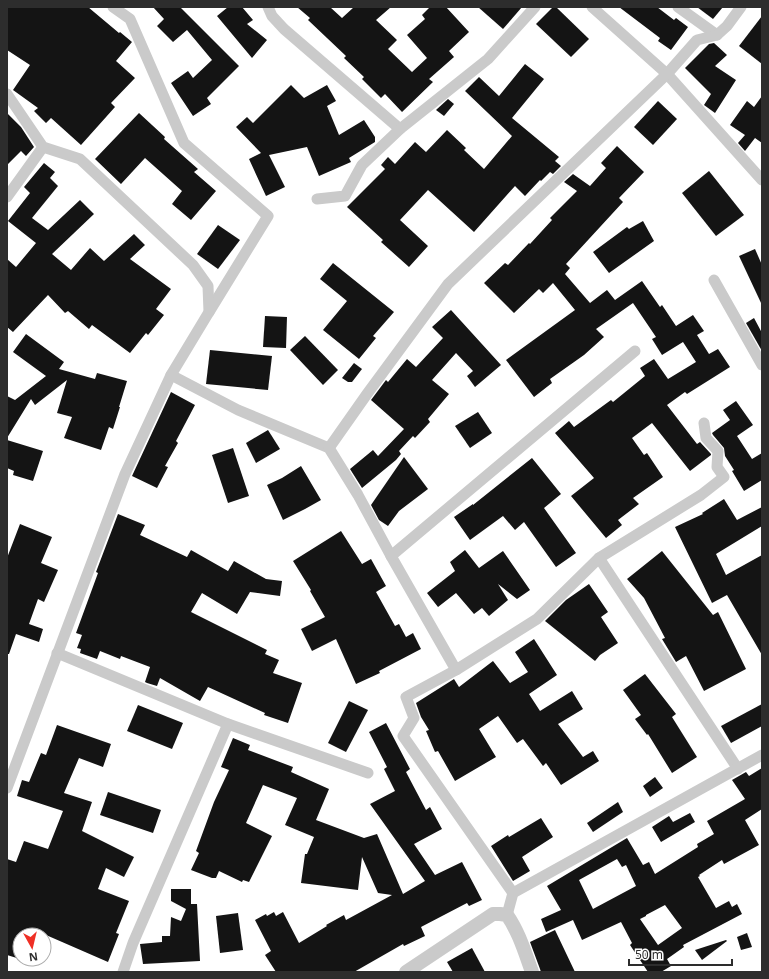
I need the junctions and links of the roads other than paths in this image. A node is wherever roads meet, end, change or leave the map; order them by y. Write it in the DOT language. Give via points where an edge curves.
graph roads {
  1 [pos="113,7"];
  2 [pos="268,7"];
  3 [pos="535,7"];
  4 [pos="592,7"];
  5 [pos="678,7"];
  6 [pos="742,7"];
  7 [pos="718,36"];
  8 [pos="667,74"];
  9 [pos="7,94"];
  10 [pos="400,129"];
  11 [pos="43,147"];
  12 [pos="762,180"];
  13 [pos="7,197"];
  14 [pos="316,199"];
  15 [pos="714,280"];
  16 [pos="209,312"];
  17 [pos="635,351"];
  18 [pos="762,365"];
  19 [pos="171,375"];
  20 [pos="704,423"];
  21 [pos="329,448"];
  22 [pos="391,556"];
  23 [pos="599,558"];
  24 [pos="57,652"];
  25 [pos="456,670"];
  26 [pos="228,724"];
  27 [pos="762,755"];
  28 [pos="738,769"];
  29 [pos="368,773"];
  30 [pos="7,788"];
  31 [pos="513,893"];
  32 [pos="507,915"];
  33 [pos="122,972"];
  34 [pos="406,972"];
  35 [pos="532,972"];
  1 -- 16 [label="street" via="130,19 184,143 268,216"];
  2 -- 10 [label="street" via="272,16 284,29"];
  3 -- 10 [label="street" via="488,59"];
  4 -- 8 [label="street"];
  5 -- 7 [label="street"];
  6 -- 7 [label="street"];
  7 -- 8 [label="street" via="697,40"];
  8 -- 12 [label="street"];
  8 -- 21 [label="street" via="448,284"];
  9 -- 11 [label="street"];
  10 -- 14 [label="street" via="362,165 346,196"];
  11 -- 13 [label="street"];
  11 -- 16 [label="street" via="80,159 193,265 208,286"];
  15 -- 18 [label="street"];
  16 -- 19 [label="street"];
  17 -- 22 [label="street"];
  19 -- 21 [label="street" via="238,410"];
  19 -- 24 [label="street" via="125,474"];
  20 -- 23 [label="street" via="706,438 718,451 717,467 724,477 701,495"];
  21 -- 22 [label="street"];
  22 -- 25 [label="street"];
  23 -- 25 [label="street" via="537,619"];
  23 -- 28 [label="street"];
  24 -- 26 [label="street"];
  24 -- 30 [label="street"];
  25 -- 31 [label="street" via="406,697 414,718 403,736"];
  26 -- 29 [label="street"];
  26 -- 33 [label="street"];
  27 -- 28 [label="street"];
  28 -- 31 [label="street"];
  31 -- 32 [label="street"];
  32 -- 34 [label="street" via="494,914"];
  32 -- 35 [label="street" via="525,950"];
}
